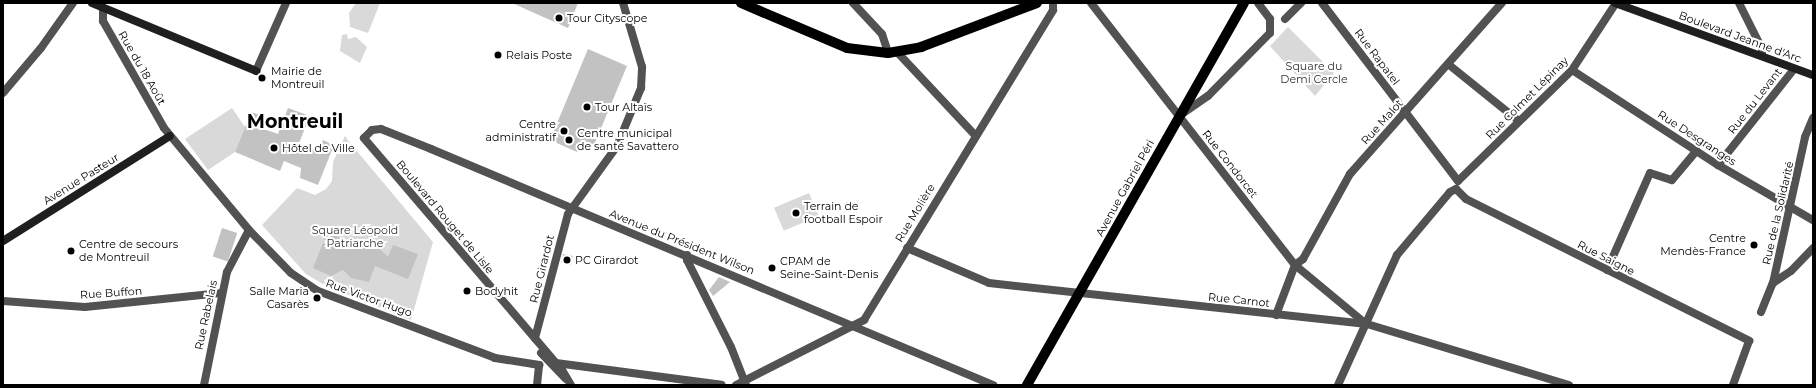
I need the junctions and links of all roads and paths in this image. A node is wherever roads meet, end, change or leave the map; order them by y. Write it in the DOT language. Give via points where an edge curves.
graph roads {
  1 [pos="73,3"];
  2 [pos="92,3"];
  3 [pos="285,3"];
  4 [pos="623,3"];
  5 [pos="741,3"];
  6 [pos="853,3"];
  7 [pos="1037,3"];
  8 [pos="1052,3"];
  9 [pos="1091,3"];
  10 [pos="1244,3"];
  11 [pos="1258,3"];
  12 [pos="1301,3"];
  13 [pos="1322,3"];
  14 [pos="1502,3"];
  15 [pos="1616,3"];
  16 [pos="1739,3"];
  17 [pos="103,8"];
  18 [pos="1285,19"];
  19 [pos="893,53"];
  20 [pos="1762,56"];
  21 [pos="1448,64"];
  22 [pos="1794,69"];
  23 [pos="1572,70"];
  24 [pos="1813,75"];
  25 [pos="3,93"];
  26 [pos="1404,113"];
  27 [pos="1178,117"];
  28 [pos="1813,118"];
  29 [pos="1519,121"];
  30 [pos="975,135"];
  31 [pos="170,136"];
  32 [pos="364,138"];
  33 [pos="1696,151"];
  34 [pos="1718,165"];
  35 [pos="1457,185"];
  36 [pos="573,207"];
  37 [pos="1790,208"];
  38 [pos="1813,220"];
  39 [pos="249,230"];
  40 [pos="3,241"];
  41 [pos="906,248"];
  42 [pos="1813,248"];
  43 [pos="688,255"];
  44 [pos="1295,265"];
  45 [pos="1606,270"];
  46 [pos="1773,283"];
  47 [pos="221,293"];
  48 [pos="1078,293"];
  49 [pos="3,301"];
  50 [pos="1761,312"];
  51 [pos="1276,315"];
  52 [pos="1367,324"];
  53 [pos="854,326"];
  54 [pos="524,328"];
  55 [pos="535,338"];
  56 [pos="543,362"];
  57 [pos="556,363"];
  58 [pos="570,383"];
  59 [pos="745,384"];
  60 [pos="204,385"];
  61 [pos="538,385"];
  62 [pos="722,385"];
  63 [pos="736,385"];
  64 [pos="993,385"];
  65 [pos="1027,385"];
  66 [pos="1338,385"];
  67 [pos="1569,385"];
  68 [pos="1733,385"];
  1 -- 25 [label="street"];
  2 -- 17 [label="street"];
  3 -- 17 [label="street" via="256,71"];
  4 -- 36 [label="street, Rue Girardot" via="642,67 641,88 617,146"];
  5 -- 19 [label="main road" via="846,48"];
  6 -- 19 [label="street" via="882,34"];
  7 -- 19 [label="main road" via="921,47"];
  8 -- 30 [label="street, Rue Molière" via="1053,10"];
  9 -- 27 [label="street, Rue Condorcet"];
  10 -- 27 [label="main road, Avenue Gabriel Péri"];
  11 -- 27 [label="street" via="1270,19 1270,33 1208,96"];
  12 -- 18 [label="street"];
  13 -- 26 [label="street, Rue Rapatel"];
  14 -- 21 [label="street, Rue Malot"];
  15 -- 20 [label="street, Boulevard Jeanne d'Arc"];
  15 -- 23 [label="street, Rue Colmet Lépinay"];
  16 -- 20 [label="street" via="1762,49"];
  17 -- 31 [label="street, Rue du 18 Août" via="103,21"];
  19 -- 30 [label="street"];
  20 -- 22 [label="street, Boulevard Jeanne d'Arc"];
  21 -- 26 [label="street, Rue Malot"];
  21 -- 29 [label="street"];
  22 -- 24 [label="street, Boulevard Jeanne d'Arc"];
  22 -- 34 [label="street, Rue du Levant"];
  23 -- 29 [label="street, Rue Colmet Lépinay"];
  23 -- 33 [label="street, Rue Desgranges"];
  26 -- 35 [label="street, Rue Rapatel"];
  26 -- 44 [label="street, Rue Malot" via="1350,174 1303,260"];
  27 -- 44 [label="street, Rue Condorcet"];
  27 -- 48 [label="main road, Avenue Gabriel Péri"];
  28 -- 37 [label="street, Rue de la Solidarité" via="1806,137"];
  29 -- 35 [label="street, Rue Colmet Lépinay"];
  30 -- 41 [label="street, Rue Molière"];
  31 -- 39 [label="street, Rue Victor Hugo"];
  31 -- 40 [label="street, Avenue Pasteur"];
  32 -- 36 [label="street, Avenue du Président Wilson" via="372,130 381,129"];
  32 -- 54 [label="street, Boulevard Rouget de Lisle"];
  33 -- 34 [label="street, Rue Desgranges"];
  33 -- 45 [label="street" via="1672,180 1650,174"];
  34 -- 37 [label="street, Rue Desgranges"];
  35 -- 45 [label="street, Rue Saigne" via="1466,199"];
  35 -- 52 [label="street, Rue Colmet Lépinay" via="1400,249"];
  36 -- 43 [label="street, Avenue du Président Wilson"];
  36 -- 55 [label="street, Rue Girardot" via="568,214"];
  37 -- 38 [label="street, Rue Desgranges"];
  37 -- 46 [label="street, Rue de la Solidarité"];
  39 -- 47 [label="street, Rue Rabelais" via="227,272"];
  39 -- 56 [label="street, Rue Victor Hugo" via="292,273 318,291 495,358"];
  41 -- 48 [label="street, Rue Carnot" via="989,283"];
  41 -- 53 [label="street, Rue Molière" via="864,320"];
  42 -- 46 [label="street" via="1791,271"];
  43 -- 53 [label="street, Avenue du Président Wilson"];
  43 -- 59 [label="street" via="687,260 731,347"];
  44 -- 51 [label="street"];
  44 -- 52 [label="street, Rue Condorcet"];
  45 -- 68 [label="street, Rue Saigne" via="1749,341"];
  46 -- 50 [label="street, Rue de la Solidarité"];
  47 -- 49 [label="street, Rue Buffon" via="85,307"];
  47 -- 60 [label="street, Rue Rabelais"];
  48 -- 51 [label="street, Rue Carnot"];
  48 -- 65 [label="main road, Avenue Gabriel Péri"];
  51 -- 52 [label="street, Rue Carnot"];
  52 -- 66 [label="street, Rue Colmet Lépinay"];
  52 -- 67 [label="street, Rue Carnot"];
  53 -- 59 [label="street, Rue Molière"];
  53 -- 64 [label="street, Avenue du Président Wilson"];
  54 -- 55 [label="street, Boulevard Rouget de Lisle"];
  54 -- 56 [label="street, Boulevard Rouget de Lisle"];
  55 -- 57 [label="street, Boulevard Rouget de Lisle"];
  56 -- 58 [label="street, Boulevard Rouget de Lisle"];
  56 -- 61 [label="street"];
  57 -- 58 [label="street, Boulevard Rouget de Lisle"];
  57 -- 62 [label="street"];
  59 -- 63 [label="street"];
}
